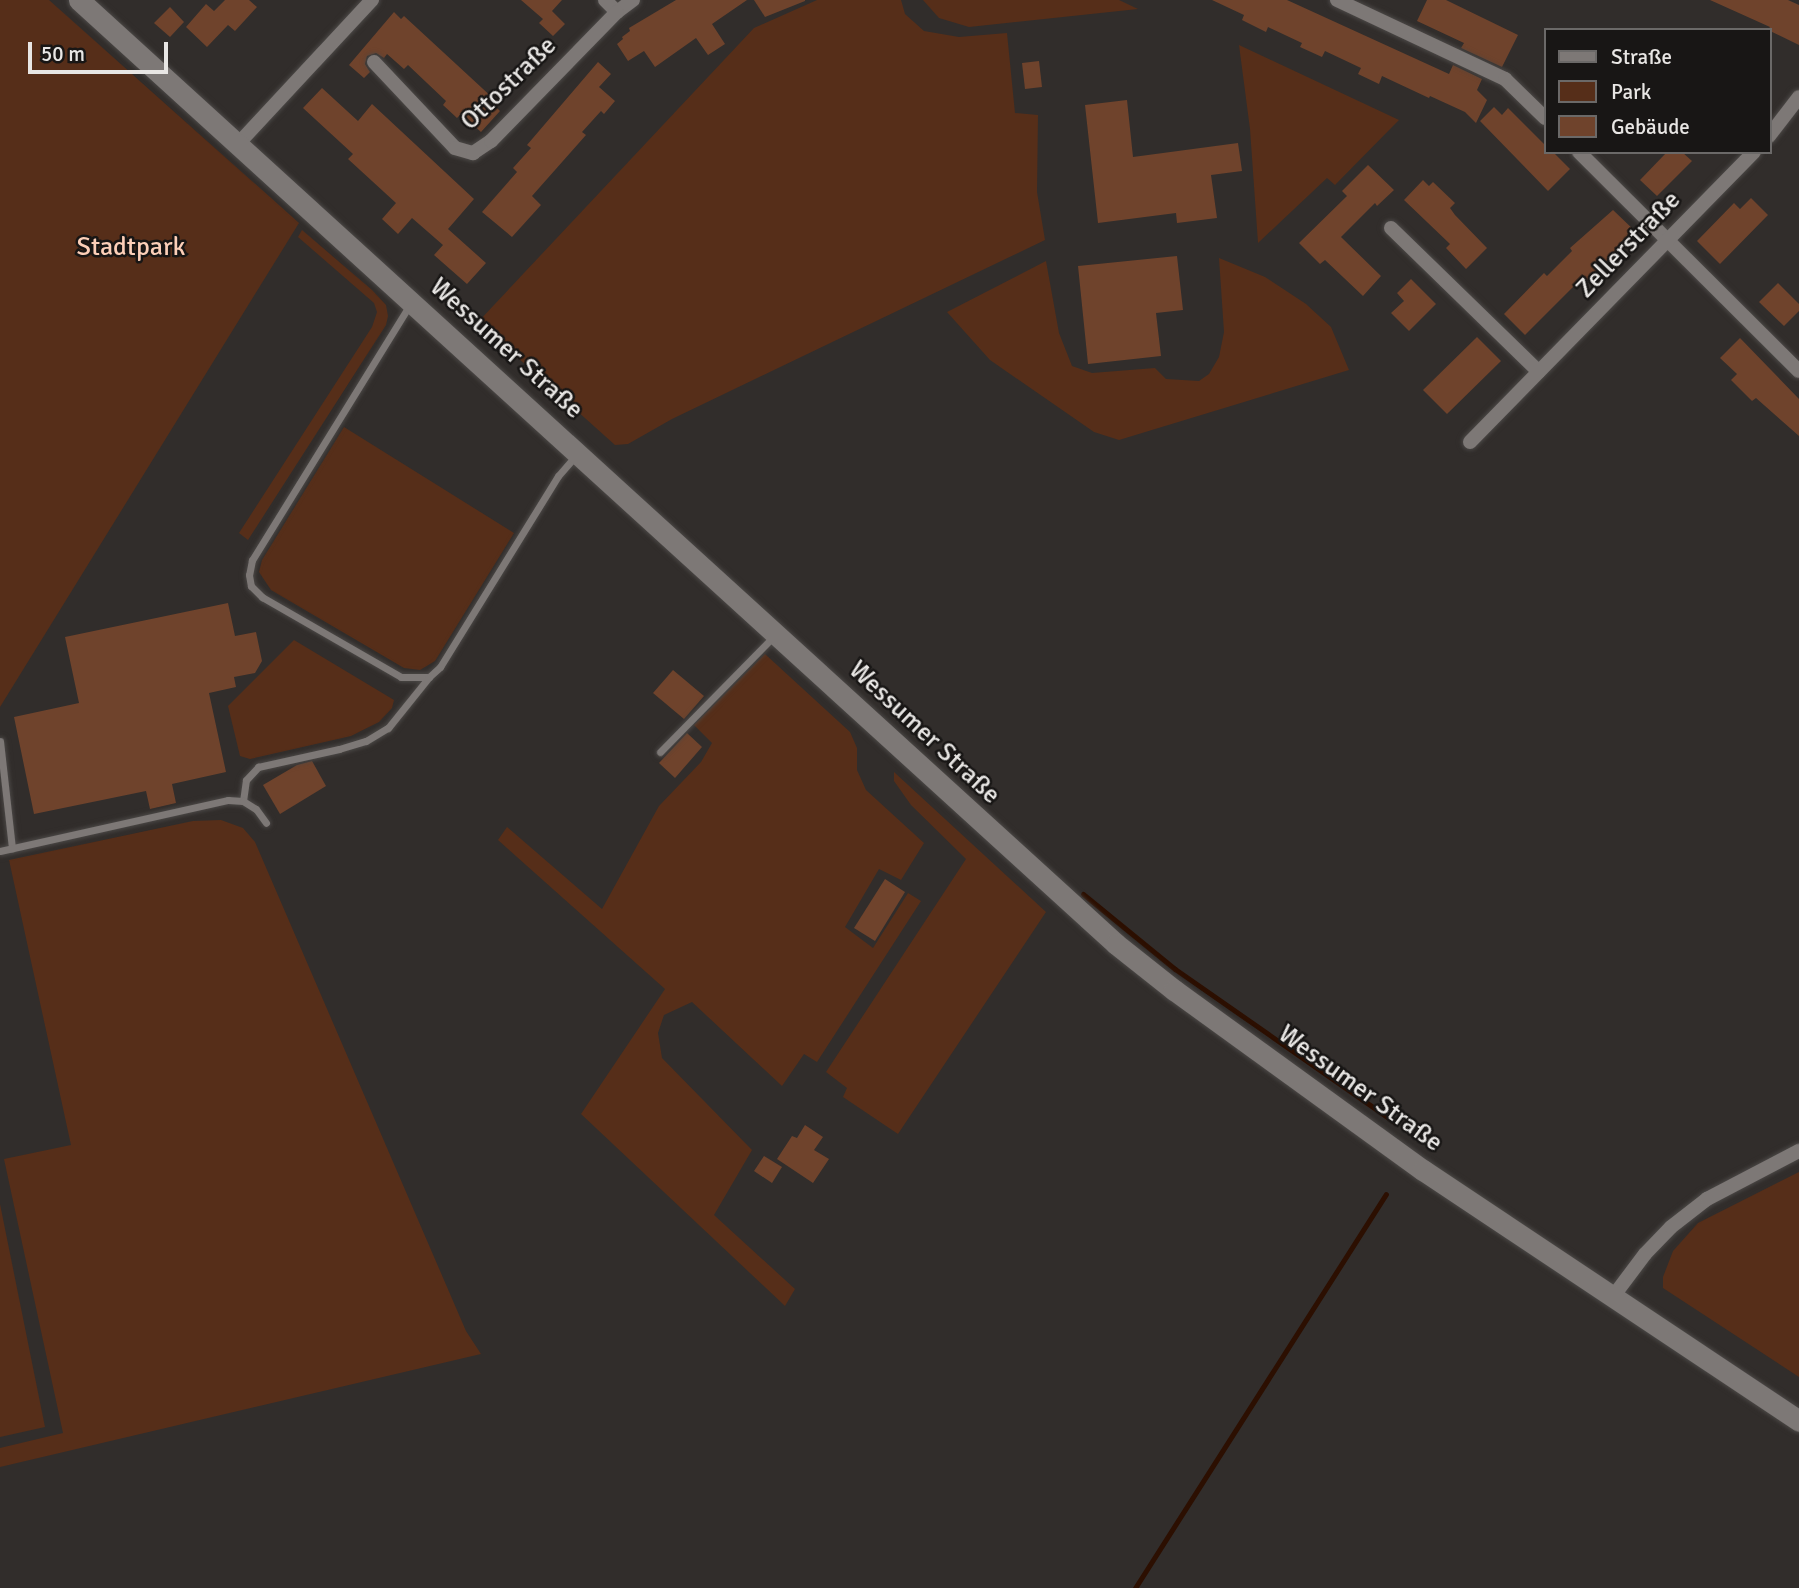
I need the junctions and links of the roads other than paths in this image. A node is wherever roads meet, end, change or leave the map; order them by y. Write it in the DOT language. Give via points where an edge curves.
graph roads {
  1 [pos="79,0"];
  2 [pos="372,0"];
  3 [pos="605,0"];
  4 [pos="633,0"];
  5 [pos="1337,0"];
  6 [pos="617,12"];
  7 [pos="374,62"];
  8 [pos="1799,97"];
  9 [pos="1544,117"];
  10 [pos="1771,133"];
  11 [pos="238,144"];
  12 [pos="1581,154"];
  13 [pos="1752,154"];
  14 [pos="1391,228"];
  15 [pos="1668,240"];
  16 [pos="412,301"];
  17 [pos="1799,371"];
  18 [pos="1539,372"];
  19 [pos="1470,442"];
  20 [pos="579,452"];
  21 [pos="775,634"];
  22 [pos="429,677"];
  23 [pos="0,741"];
  24 [pos="660,752"];
  25 [pos="243,801"];
  26 [pos="266,823"];
  27 [pos="12,848"];
  28 [pos="0,851"];
  29 [pos="1799,1151"];
  30 [pos="1612,1298"];
  31 [pos="1799,1421"];
  1 -- 11 [label="main road, Wessumer Straße"];
  2 -- 11 [label="street"];
  3 -- 6 [label="street"];
  4 -- 6 [label="street, Ottostraße"];
  5 -- 9 [label="street" via="1506,79"];
  6 -- 7 [label="street, Ottostraße" via="491,141 473,153 454,148"];
  8 -- 10 [label="street"];
  11 -- 16 [label="main road, Wessumer Straße"];
  12 -- 15 [label="street"];
  13 -- 15 [label="street, Zellerstraße"];
  14 -- 18 [label="street"];
  15 -- 17 [label="street"];
  15 -- 18 [label="street, Zellerstraße"];
  16 -- 20 [label="main road, Wessumer Straße"];
  16 -- 22 [label="lane" via="261,543 249,575 251,586 262,597 388,670 401,677"];
  18 -- 19 [label="street, Zellerstraße"];
  20 -- 21 [label="main road, Wessumer Straße"];
  20 -- 22 [label="lane" via="558,476 440,667"];
  21 -- 24 [label="lane"];
  21 -- 30 [label="main road, Wessumer Straße" via="1125,952 1423,1170"];
  22 -- 25 [label="lane" via="388,728 366,741 258,767 246,780"];
  23 -- 27 [label="lane"];
  25 -- 26 [label="lane"];
  25 -- 27 [label="lane" via="228,800"];
  27 -- 28 [label="lane"];
  29 -- 30 [label="street" via="1707,1199 1680,1220"];
  30 -- 31 [label="main road, Wessumer Straße"];
}
